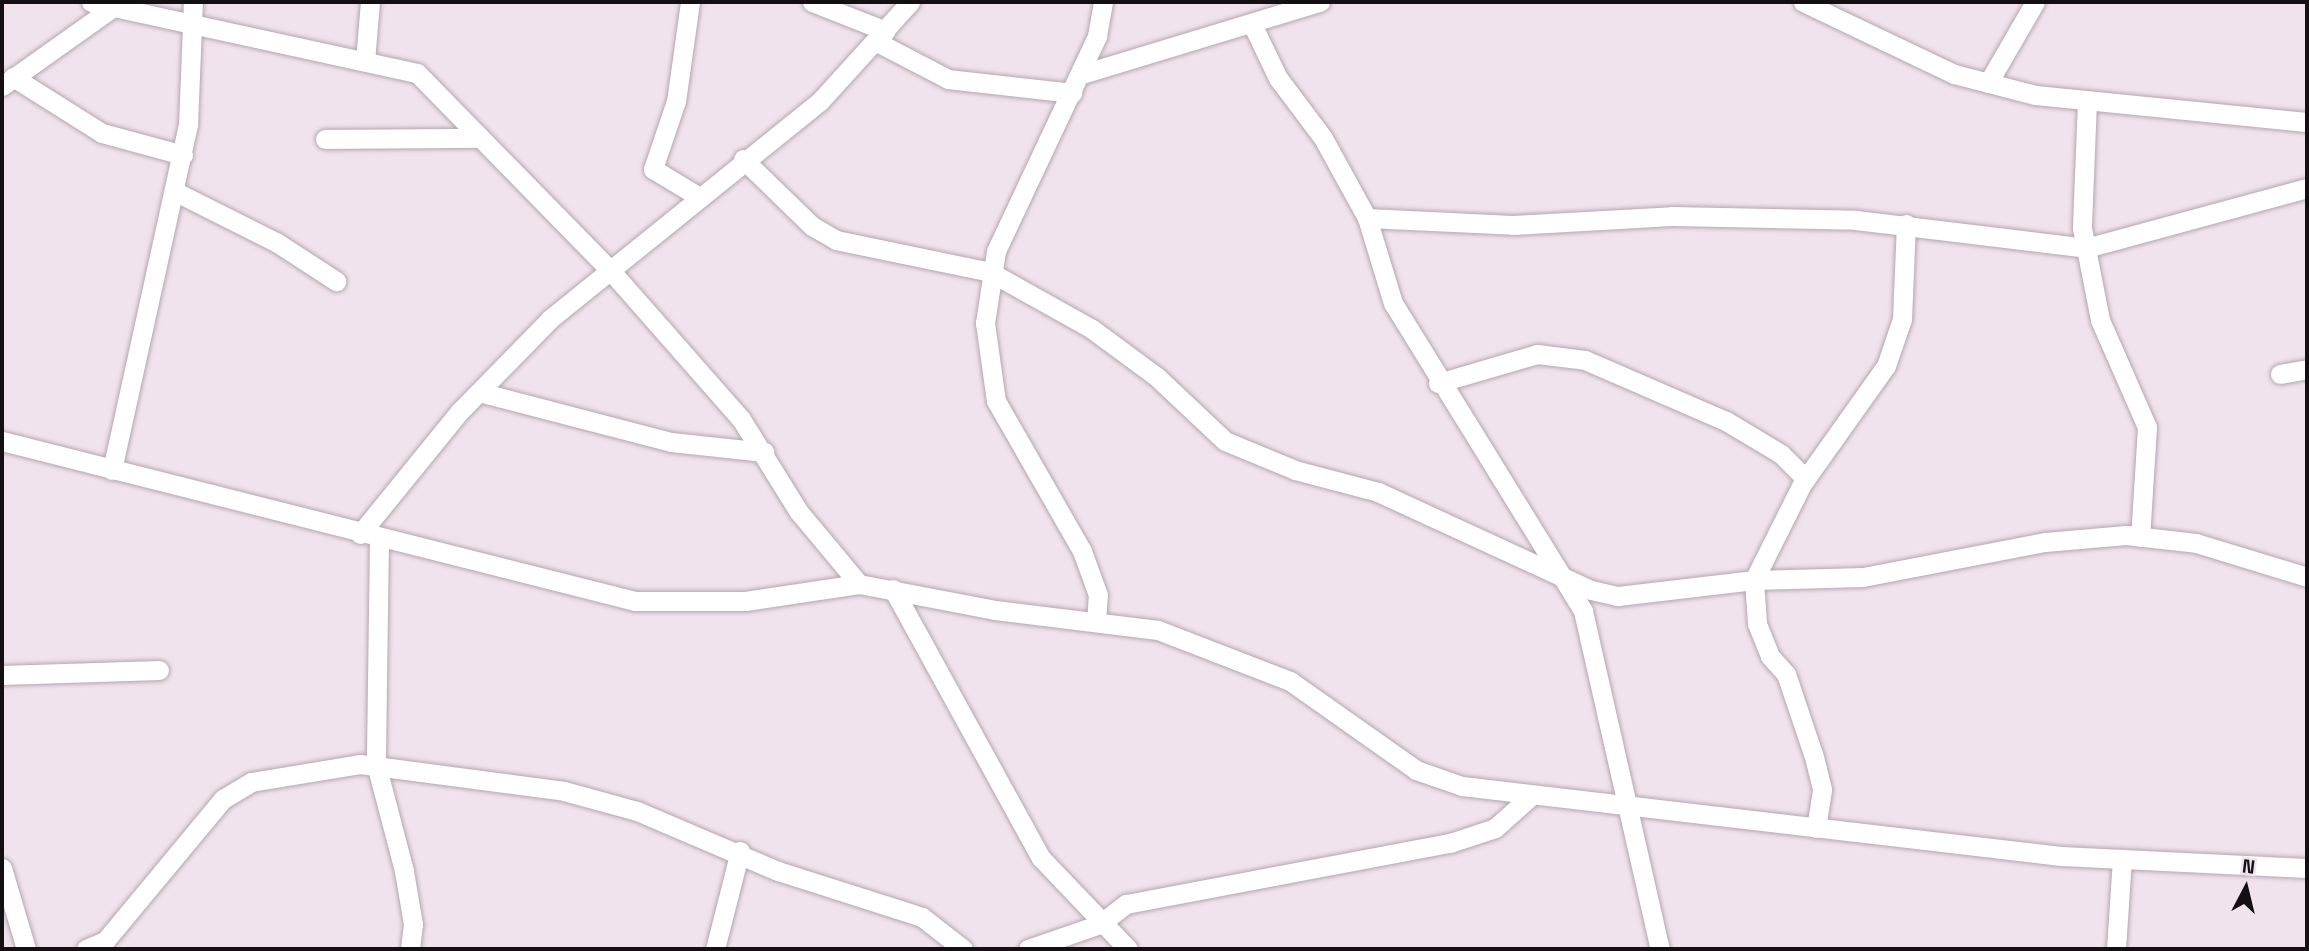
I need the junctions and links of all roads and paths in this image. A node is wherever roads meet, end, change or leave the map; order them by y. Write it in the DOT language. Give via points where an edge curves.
graph roads {
  1 [pos="91,2"];
  2 [pos="193,2"];
  3 [pos="370,2"];
  4 [pos="690,2"];
  5 [pos="812,2"];
  6 [pos="910,2"];
  7 [pos="1103,2"];
  8 [pos="1320,2"];
  9 [pos="1803,2"];
  10 [pos="2035,2"];
  11 [pos="113,7"];
  12 [pos="188,23"];
  13 [pos="1253,26"];
  14 [pos="881,36"];
  15 [pos="365,61"];
  16 [pos="8,81"];
  17 [pos="1988,83"];
  18 [pos="1076,84"];
  19 [pos="2087,101"];
  20 [pos="2307,122"];
  21 [pos="478,138"];
  22 [pos="324,139"];
  23 [pos="183,155"];
  24 [pos="743,159"];
  25 [pos="2307,188"];
  26 [pos="176,192"];
  27 [pos="696,195"];
  28 [pos="1367,218"];
  29 [pos="1906,224"];
  30 [pos="2086,248"];
  31 [pos="610,270"];
  32 [pos="990,272"];
  33 [pos="336,281"];
  34 [pos="2307,369"];
  35 [pos="2280,374"];
  36 [pos="1438,383"];
  37 [pos="479,392"];
  38 [pos="2,441"];
  39 [pos="764,452"];
  40 [pos="113,470"];
  41 [pos="1806,479"];
  42 [pos="369,537"];
  43 [pos="2140,537"];
  44 [pos="2307,577"];
  45 [pos="1567,580"];
  46 [pos="1754,580"];
  47 [pos="859,583"];
  48 [pos="893,589"];
  49 [pos="1096,622"];
  50 [pos="159,670"];
  51 [pos="2,675"];
  52 [pos="376,764"];
  53 [pos="1532,795"];
  54 [pos="1628,802"];
  55 [pos="1816,828"];
  56 [pos="740,851"];
  57 [pos="2122,859"];
  58 [pos="2307,867"];
  59 [pos="2,868"];
  60 [pos="1100,924"];
  61 [pos="26,949"];
  62 [pos="86,949"];
  63 [pos="410,949"];
  64 [pos="715,949"];
  65 [pos="963,949"];
  66 [pos="1028,949"];
  67 [pos="1128,949"];
  68 [pos="1660,949"];
  69 [pos="2116,949"];
  1 -- 11 [label="street"];
  2 -- 12 [label="street"];
  3 -- 15 [label="street"];
  4 -- 27 [label="street" via="676,101 653,169"];
  5 -- 14 [label="street"];
  6 -- 14 [label="street"];
  7 -- 18 [label="street"];
  8 -- 13 [label="street"];
  9 -- 17 [label="street" via="1889,47"];
  10 -- 17 [label="street"];
  11 -- 12 [label="street"];
  11 -- 16 [label="street"];
  12 -- 15 [label="street"];
  12 -- 23 [label="street" via="193,59"];
  13 -- 18 [label="street"];
  13 -- 28 [label="street" via="1278,78 1323,138"];
  14 -- 18 [label="street" via="948,79"];
  14 -- 24 [label="street" via="820,101"];
  15 -- 21 [label="street" via="417,73"];
  16 -- 23 [label="street" via="102,133"];
  17 -- 19 [label="street"];
  18 -- 32 [label="street"];
  19 -- 20 [label="street"];
  19 -- 30 [label="street"];
  21 -- 22 [label="street"];
  21 -- 31 [label="street"];
  23 -- 26 [label="street"];
  24 -- 27 [label="street"];
  24 -- 32 [label="street" via="812,226 836,240"];
  25 -- 30 [label="street"];
  26 -- 33 [label="street" via="276,242"];
  26 -- 40 [label="street"];
  27 -- 31 [label="street"];
  28 -- 29 [label="street" via="1513,225 1672,216"];
  28 -- 36 [label="street" via="1393,303"];
  29 -- 30 [label="street"];
  29 -- 41 [label="street" via="1902,319 1886,366"];
  30 -- 43 [label="street" via="2100,320 2147,427"];
  31 -- 37 [label="street"];
  31 -- 39 [label="street"];
  32 -- 45 [label="street" via="1122,348 1225,441 1295,470 1378,492"];
  32 -- 49 [label="street" via="986,364 996,401 1082,551 1098,595"];
  34 -- 35 [label="street"];
  36 -- 41 [label="street" via="1537,354 1585,359 1726,421 1781,454"];
  36 -- 45 [label="street"];
  37 -- 39 [label="street" via="671,442"];
  37 -- 42 [label="street"];
  38 -- 40 [label="street"];
  39 -- 47 [label="street" via="799,512"];
  40 -- 42 [label="street"];
  41 -- 46 [label="street"];
  42 -- 47 [label="street" via="635,601 745,601"];
  42 -- 52 [label="street"];
  43 -- 44 [label="street" via="2196,543"];
  43 -- 46 [label="street" via="2045,542 1863,577"];
  45 -- 46 [label="street" via="1618,596"];
  45 -- 54 [label="street" via="1583,611"];
  46 -- 55 [label="street" via="1757,623 1770,656 1786,674 1822,789"];
  47 -- 48 [label="street"];
  48 -- 49 [label="street"];
  48 -- 60 [label="street" via="1041,858"];
  49 -- 53 [label="street" via="1158,630 1290,681 1436,779"];
  50 -- 51 [label="street"];
  52 -- 56 [label="street" via="564,791 637,811"];
  52 -- 62 [label="street" via="251,782 223,799 105,941"];
  52 -- 63 [label="street" via="404,871 413,924"];
  53 -- 54 [label="street"];
  53 -- 60 [label="street" via="1495,828 1450,844 1126,904"];
  54 -- 55 [label="street"];
  54 -- 68 [label="street"];
  55 -- 57 [label="street"];
  56 -- 64 [label="street"];
  56 -- 65 [label="street" via="778,871 922,917"];
  57 -- 58 [label="street"];
  57 -- 69 [label="street"];
  59 -- 61 [label="street"];
  60 -- 66 [label="street"];
  60 -- 67 [label="street"];
}
